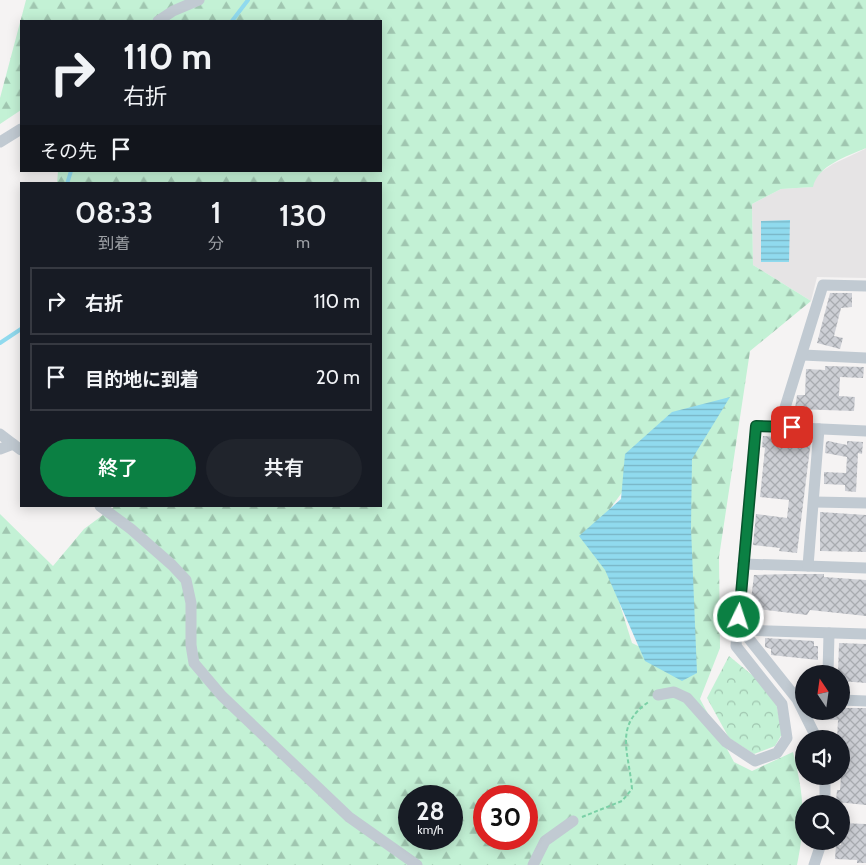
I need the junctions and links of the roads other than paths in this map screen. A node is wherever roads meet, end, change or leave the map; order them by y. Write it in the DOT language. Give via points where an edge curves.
graph roads {
  1 [pos="199,0"];
  2 [pos="160,20"];
  3 [pos="20,130"];
  4 [pos="0,142"];
  5 [pos="866,286"];
  6 [pos="803,355"];
  7 [pos="866,358"];
  8 [pos="779,427"];
  9 [pos="819,429"];
  10 [pos="866,431"];
  11 [pos="0,434"];
  12 [pos="17,447"];
  13 [pos="0,449"];
  14 [pos="814,502"];
  15 [pos="866,504"];
  16 [pos="101,507"];
  17 [pos="742,564"];
  18 [pos="808,566"];
  19 [pos="866,568"];
  20 [pos="739,617"];
  21 [pos="742,630"];
  22 [pos="829,633"];
  23 [pos="866,634"];
  24 [pos="828,665"];
  25 [pos="795,693"];
  26 [pos="658,695"];
  27 [pos="850,700"];
  28 [pos="866,701"];
  29 [pos="573,821"];
  30 [pos="819,850"];
  31 [pos="417,865"];
  32 [pos="533,865"];
  33 [pos="814,865"];
  1 -- 2 [label="street"];
  3 -- 4 [label="street"];
  5 -- 6 [label="street" via="823,285"];
  6 -- 7 [label="street"];
  6 -- 8 [label="street"];
  8 -- 9 [label="street"];
  8 -- 17 [label="street" via="756,426"];
  9 -- 10 [label="street"];
  9 -- 14 [label="street"];
  11 -- 12 [label="street"];
  12 -- 13 [label="street"];
  14 -- 15 [label="street"];
  14 -- 18 [label="street"];
  16 -- 31 [label="street" via="131,529 186,580 191,603 194,662 222,696 349,818"];
  17 -- 18 [label="street"];
  17 -- 20 [label="street"];
  18 -- 19 [label="street"];
  20 -- 21 [label="street"];
  20 -- 26 [label="street" via="736,646 782,704 787,738 777,752 755,761 726,742 687,698 674,692"];
  21 -- 22 [label="street"];
  21 -- 25 [label="street"];
  22 -- 23 [label="street"];
  22 -- 24 [label="street"];
  27 -- 28 [label="street"];
  29 -- 32 [label="street" via="546,841"];
  30 -- 33 [label="street"];
}
